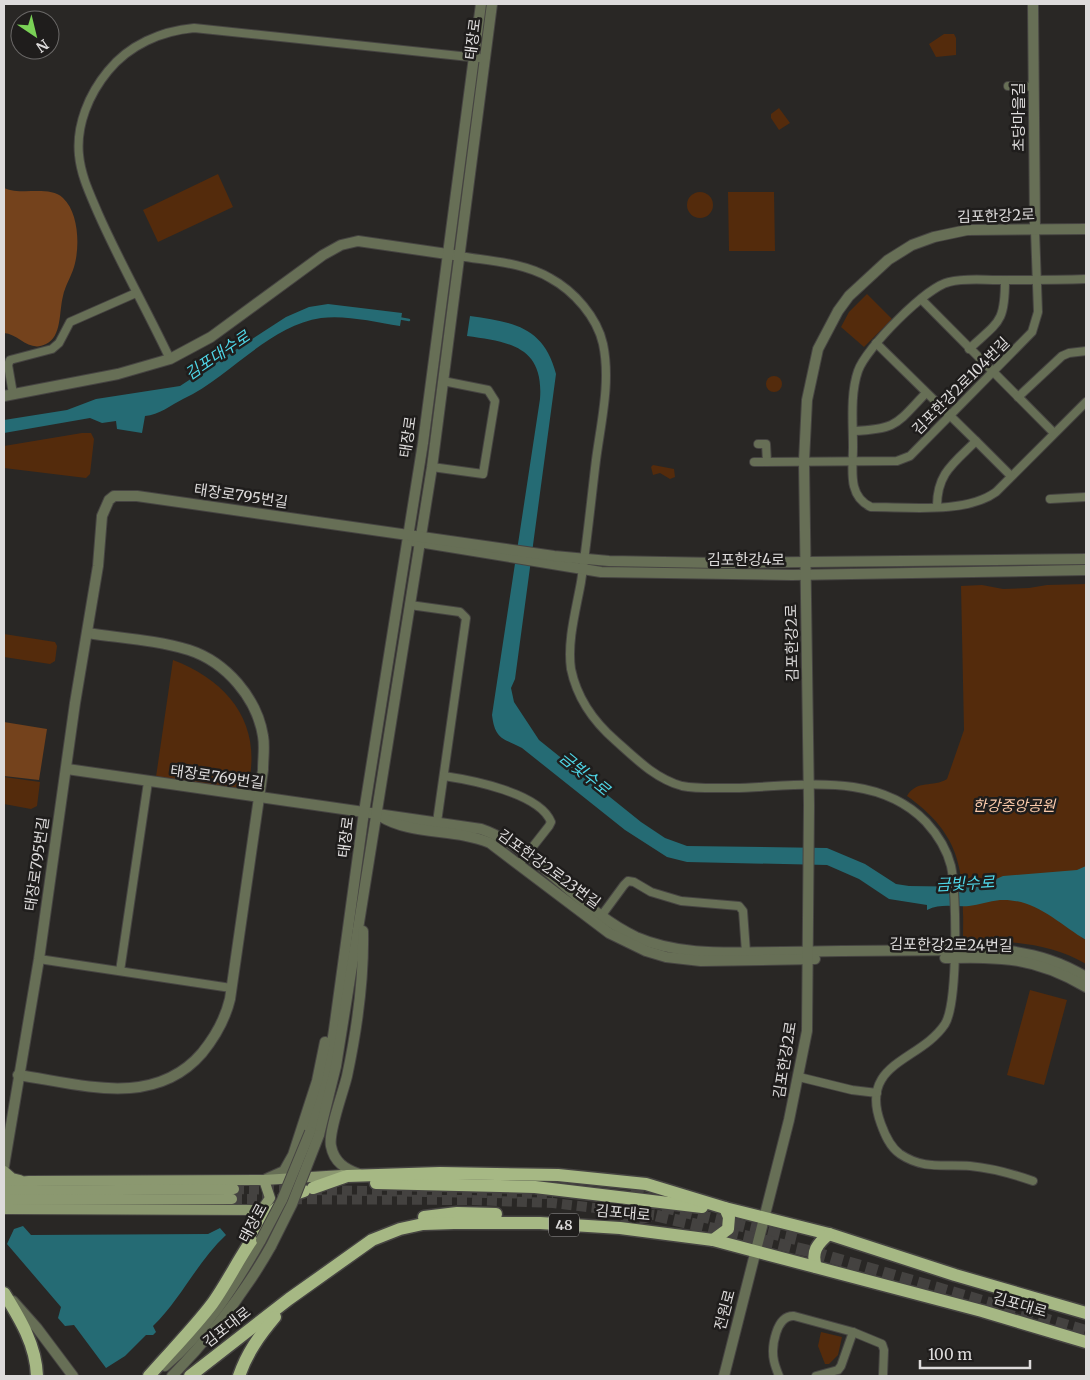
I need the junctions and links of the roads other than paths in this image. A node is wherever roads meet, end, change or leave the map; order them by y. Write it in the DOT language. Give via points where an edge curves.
graph roads {
  1 [pos="481,4"];
  2 [pos="492,4"];
  3 [pos="1033,4"];
  4 [pos="474,57"];
  5 [pos="486,58"];
  6 [pos="1008,86"];
  7 [pos="1034,87"];
  8 [pos="1086,229"];
  9 [pos="1035,230"];
  10 [pos="447,254"];
  11 [pos="459,256"];
  12 [pos="1086,279"];
  13 [pos="1005,280"];
  14 [pos="1035,280"];
  15 [pos="136,293"];
  16 [pos="921,299"];
  17 [pos="876,343"];
  18 [pos="969,349"];
  19 [pos="1086,351"];
  20 [pos="170,360"];
  21 [pos="993,372"];
  22 [pos="443,381"];
  23 [pos="926,393"];
  24 [pos="8,395"];
  25 [pos="1018,397"];
  26 [pos="1086,402"];
  27 [pos="950,416"];
  28 [pos="853,431"];
  29 [pos="1054,433"];
  30 [pos="976,441"];
  31 [pos="758,444"];
  32 [pos="804,461"];
  33 [pos="853,461"];
  34 [pos="754,462"];
  35 [pos="767,462"];
  36 [pos="432,467"];
  37 [pos="1011,476"];
  38 [pos="1086,497"];
  39 [pos="1050,499"];
  40 [pos="937,506"];
  41 [pos="408,537"];
  42 [pos="420,539"];
  43 [pos="1086,559"];
  44 [pos="806,562"];
  45 [pos="583,564"];
  46 [pos="1086,570"];
  47 [pos="806,575"];
  48 [pos="410,605"];
  49 [pos="87,633"];
  50 [pos="67,769"];
  51 [pos="444,776"];
  52 [pos="148,782"];
  53 [pos="809,786"];
  54 [pos="260,797"];
  55 [pos="364,812"];
  56 [pos="377,814"];
  57 [pos="437,822"];
  58 [pos="523,860"];
  59 [pos="357,911"];
  60 [pos="599,919"];
  61 [pos="746,952"];
  62 [pos="954,954"];
  63 [pos="809,956"];
  64 [pos="39,959"];
  65 [pos="120,971"];
  66 [pos="1086,977"];
  67 [pos="1086,987"];
  68 [pos="231,988"];
  69 [pos="18,1075"];
  70 [pos="799,1077"];
  71 [pos="877,1093"];
  72 [pos="4,1166"];
  73 [pos="4,1171"];
  74 [pos="362,1175"];
  75 [pos="264,1180"];
  76 [pos="23,1181"];
  77 [pos="1033,1181"];
  78 [pos="4,1183"];
  79 [pos="385,1183"];
  80 [pos="313,1188"];
  81 [pos="631,1190"];
  82 [pos="4,1191"];
  83 [pos="4,1200"];
  84 [pos="725,1208"];
  85 [pos="4,1209"];
  86 [pos="765,1217"];
  87 [pos="621,1222"];
  88 [pos="828,1234"];
  89 [pos="372,1240"];
  90 [pos="713,1240"];
  91 [pos="266,1243"];
  92 [pos="756,1252"];
  93 [pos="816,1267"];
  94 [pos="4,1292"];
  95 [pos="289,1299"];
  96 [pos="1086,1313"];
  97 [pos="853,1332"];
  98 [pos="1086,1342"];
  99 [pos="37,1376"];
  100 [pos="73,1376"];
  101 [pos="151,1376"];
  102 [pos="172,1376"];
  103 [pos="190,1376"];
  104 [pos="239,1376"];
  105 [pos="724,1376"];
  106 [pos="779,1376"];
  107 [pos="816,1376"];
  108 [pos="883,1376"];
  1 -- 4 [label="street, 태장로"];
  2 -- 5 [label="street, 태장로"];
  3 -- 7 [label="street, 초당마을길"];
  4 -- 5 [label="street"];
  4 -- 10 [label="street, 태장로"];
  4 -- 15 [label="street" via="204,28 159,35 129,51 110,68 90,98 81,124 79,155 88,189"];
  5 -- 11 [label="street, 태장로"];
  6 -- 7 [label="street"];
  7 -- 9 [label="street, 초당마을길"];
  8 -- 9 [label="street, 김포한강2로"];
  9 -- 14 [label="street, 김포한강2로104번길"];
  9 -- 32 [label="street, 김포한강2로" via="967,230 934,237 900,252 862,281 838,311 818,349 807,400"];
  10 -- 11 [label="street"];
  10 -- 20 [label="street" via="364,241 341,245 323,254 198,346"];
  10 -- 41 [label="street, 태장로"];
  11 -- 22 [label="street, 태장로"];
  11 -- 45 [label="street" via="525,268 549,277 578,299 600,335 607,381"];
  12 -- 14 [label="street"];
  13 -- 14 [label="street"];
  13 -- 16 [label="street" via="947,282"];
  13 -- 18 [label="street" via="1002,315"];
  14 -- 21 [label="street, 김포한강2로104번길" via="1038,312 1032,332"];
  15 -- 20 [label="street"];
  15 -- 24 [label="street" via="70,322 52,349 10,360"];
  16 -- 17 [label="street"];
  16 -- 18 [label="street"];
  17 -- 23 [label="street"];
  17 -- 28 [label="street" via="857,372"];
  18 -- 21 [label="street"];
  19 -- 25 [label="street" via="1062,356"];
  20 -- 24 [label="street" via="118,374"];
  21 -- 25 [label="street"];
  21 -- 27 [label="street, 김포한강2로104번길"];
  22 -- 36 [label="street, 태장로"];
  22 -- 36 [label="street" via="488,390 495,401 483,474"];
  23 -- 27 [label="street"];
  23 -- 28 [label="street" via="894,424 883,429"];
  25 -- 29 [label="street"];
  26 -- 29 [label="street"];
  27 -- 30 [label="street"];
  27 -- 33 [label="street, 김포한강2로104번길" via="904,460"];
  28 -- 33 [label="street"];
  29 -- 37 [label="street"];
  30 -- 37 [label="street"];
  30 -- 40 [label="street" via="941,478"];
  31 -- 35 [label="street" via="766,444"];
  32 -- 33 [label="street, 김포한강2로104번길"];
  32 -- 35 [label="street, 김포한강2로104번길"];
  32 -- 44 [label="street, 김포한강2로"];
  33 -- 40 [label="street" via="855,495 865,504 871,507"];
  34 -- 35 [label="street, 김포한강2로104번길"];
  36 -- 42 [label="street, 태장로"];
  37 -- 40 [label="street" via="982,501 963,506"];
  38 -- 39 [label="street"];
  41 -- 42 [label="street, 김포한강4로"];
  41 -- 49 [label="street, 태장로795번길" via="124,500 114,504 108,516"];
  41 -- 55 [label="street, 태장로"];
  42 -- 45 [label="street, 김포한강4로"];
  42 -- 48 [label="street, 태장로"];
  43 -- 44 [label="street, 김포한강4로"];
  44 -- 45 [label="street, 김포한강4로"];
  44 -- 47 [label="street, 김포한강2로"];
  45 -- 47 [label="street, 김포한강4로" via="653,574"];
  45 -- 53 [label="street" via="570,662 580,697 603,730 652,772 681,785 719,788"];
  46 -- 47 [label="street, 김포한강4로"];
  47 -- 53 [label="street, 김포한강2로"];
  48 -- 51 [label="street" via="460,612 466,618"];
  48 -- 56 [label="street, 태장로"];
  49 -- 50 [label="street, 태장로795번길"];
  49 -- 54 [label="street" via="189,650 225,671 246,694 260,721 264,750"];
  50 -- 52 [label="street, 태장로769번길"];
  50 -- 64 [label="street, 태장로795번길"];
  51 -- 57 [label="street"];
  51 -- 58 [label="street" via="509,792 546,814 549,826"];
  52 -- 54 [label="street, 태장로769번길"];
  52 -- 65 [label="street"];
  53 -- 62 [label="street" via="873,789 904,804 926,823 948,856 953,877"];
  53 -- 63 [label="street, 김포한강2로"];
  54 -- 55 [label="street, 태장로769번길"];
  54 -- 68 [label="street"];
  55 -- 56 [label="street, 태장로769번길"];
  55 -- 59 [label="street, 태장로"];
  56 -- 57 [label="street, 김포한강2로23번길"];
  56 -- 58 [label="street, 김포한강2로23번길" via="394,824 480,838"];
  56 -- 59 [label="street, 태장로"];
  57 -- 58 [label="street, 김포한강2로23번길" via="491,833"];
  58 -- 60 [label="street, 김포한강2로23번길"];
  59 -- 74 [label="street" via="364,956 351,1057 330,1139 334,1157 339,1163"];
  59 -- 75 [label="street" via="340,950 324,1048 310,1105 289,1165 284,1171"];
  59 -- 91 [label="street, 태장로, bridge" via="314,1133 282,1200"];
  60 -- 61 [label="street, 김포한강2로23번길" via="673,948"];
  60 -- 61 [label="street" via="628,881 681,901 736,904 743,912"];
  60 -- 63 [label="street, 김포한강2로23번길" via="634,946 680,959"];
  61 -- 63 [label="street, 김포한강2로23번길"];
  62 -- 63 [label="street, 김포한강2로24번길"];
  62 -- 66 [label="street, 김포한강2로24번길" via="1009,951 1034,955 1060,963"];
  62 -- 67 [label="street, 김포한강2로24번길" via="1039,964"];
  62 -- 71 [label="street" via="951,1010 944,1026 930,1040 887,1070"];
  63 -- 70 [label="street, 김포한강2로" via="807,1031"];
  64 -- 65 [label="street"];
  64 -- 69 [label="street, 태장로795번길"];
  65 -- 68 [label="street"];
  68 -- 69 [label="street" via="227,1012 209,1044 187,1068 152,1086 121,1090"];
  69 -- 72 [label="street, 태장로795번길"];
  70 -- 71 [label="street"];
  70 -- 86 [label="street, 김포한강2로"];
  71 -- 77 [label="street" via="879,1118 886,1136 896,1151 911,1160 928,1166 984,1168"];
  73 -- 76 [label="main road"];
  74 -- 75 [label="main road, 김포대로"];
  74 -- 80 [label="main road" via="331,1180"];
  74 -- 84 [label="main road, 김포대로" via="440,1172 558,1175 646,1184"];
  75 -- 76 [label="main road, 김포대로"];
  75 -- 85 [label="main road" via="270,1198 263,1208 256,1210"];
  76 -- 78 [label="main road, 김포대로"];
  79 -- 80 [label="main road" via="344,1183"];
  79 -- 81 [label="main road" via="456,1180 549,1182"];
  79 -- 84 [label="main road" via="535,1187"];
  80 -- 101 [label="main road" via="286,1199 273,1211 212,1304"];
  82 -- 83 [label="main road" via="233,1194"];
  84 -- 86 [label="main road, 김포대로"];
  84 -- 90 [label="main road" via="729,1217 728,1229"];
  86 -- 88 [label="main road, 김포대로"];
  86 -- 92 [label="street, 김포한강2로"];
  87 -- 89 [label="main road" via="544,1215 457,1213 396,1224"];
  88 -- 93 [label="main road" via="815,1248 813,1258"];
  88 -- 96 [label="main road, 김포대로"];
  89 -- 90 [label="main road, 김포대로 / 48" via="424,1224 495,1222 620,1228"];
  89 -- 95 [label="main road, 김포대로 / 48"];
  90 -- 92 [label="main road, 김포대로 / 48"];
  91 -- 101 [label="street, 태장로" via="196,1337"];
  91 -- 102 [label="street, 태장로" via="258,1270 231,1308"];
  92 -- 93 [label="main road, 김포대로 / 48"];
  92 -- 105 [label="street, 전원로"];
  93 -- 98 [label="main road, 김포대로 / 48"];
  94 -- 99 [label="main road" via="32,1347"];
  94 -- 100 [label="street" via="38,1328"];
  95 -- 103 [label="main road, 김포대로 / 48"];
  95 -- 104 [label="main road" via="253,1344"];
  97 -- 106 [label="street" via="794,1316 786,1317 780,1321 773,1355"];
  97 -- 107 [label="street" via="842,1366"];
  97 -- 108 [label="street" via="882,1344"];
}
